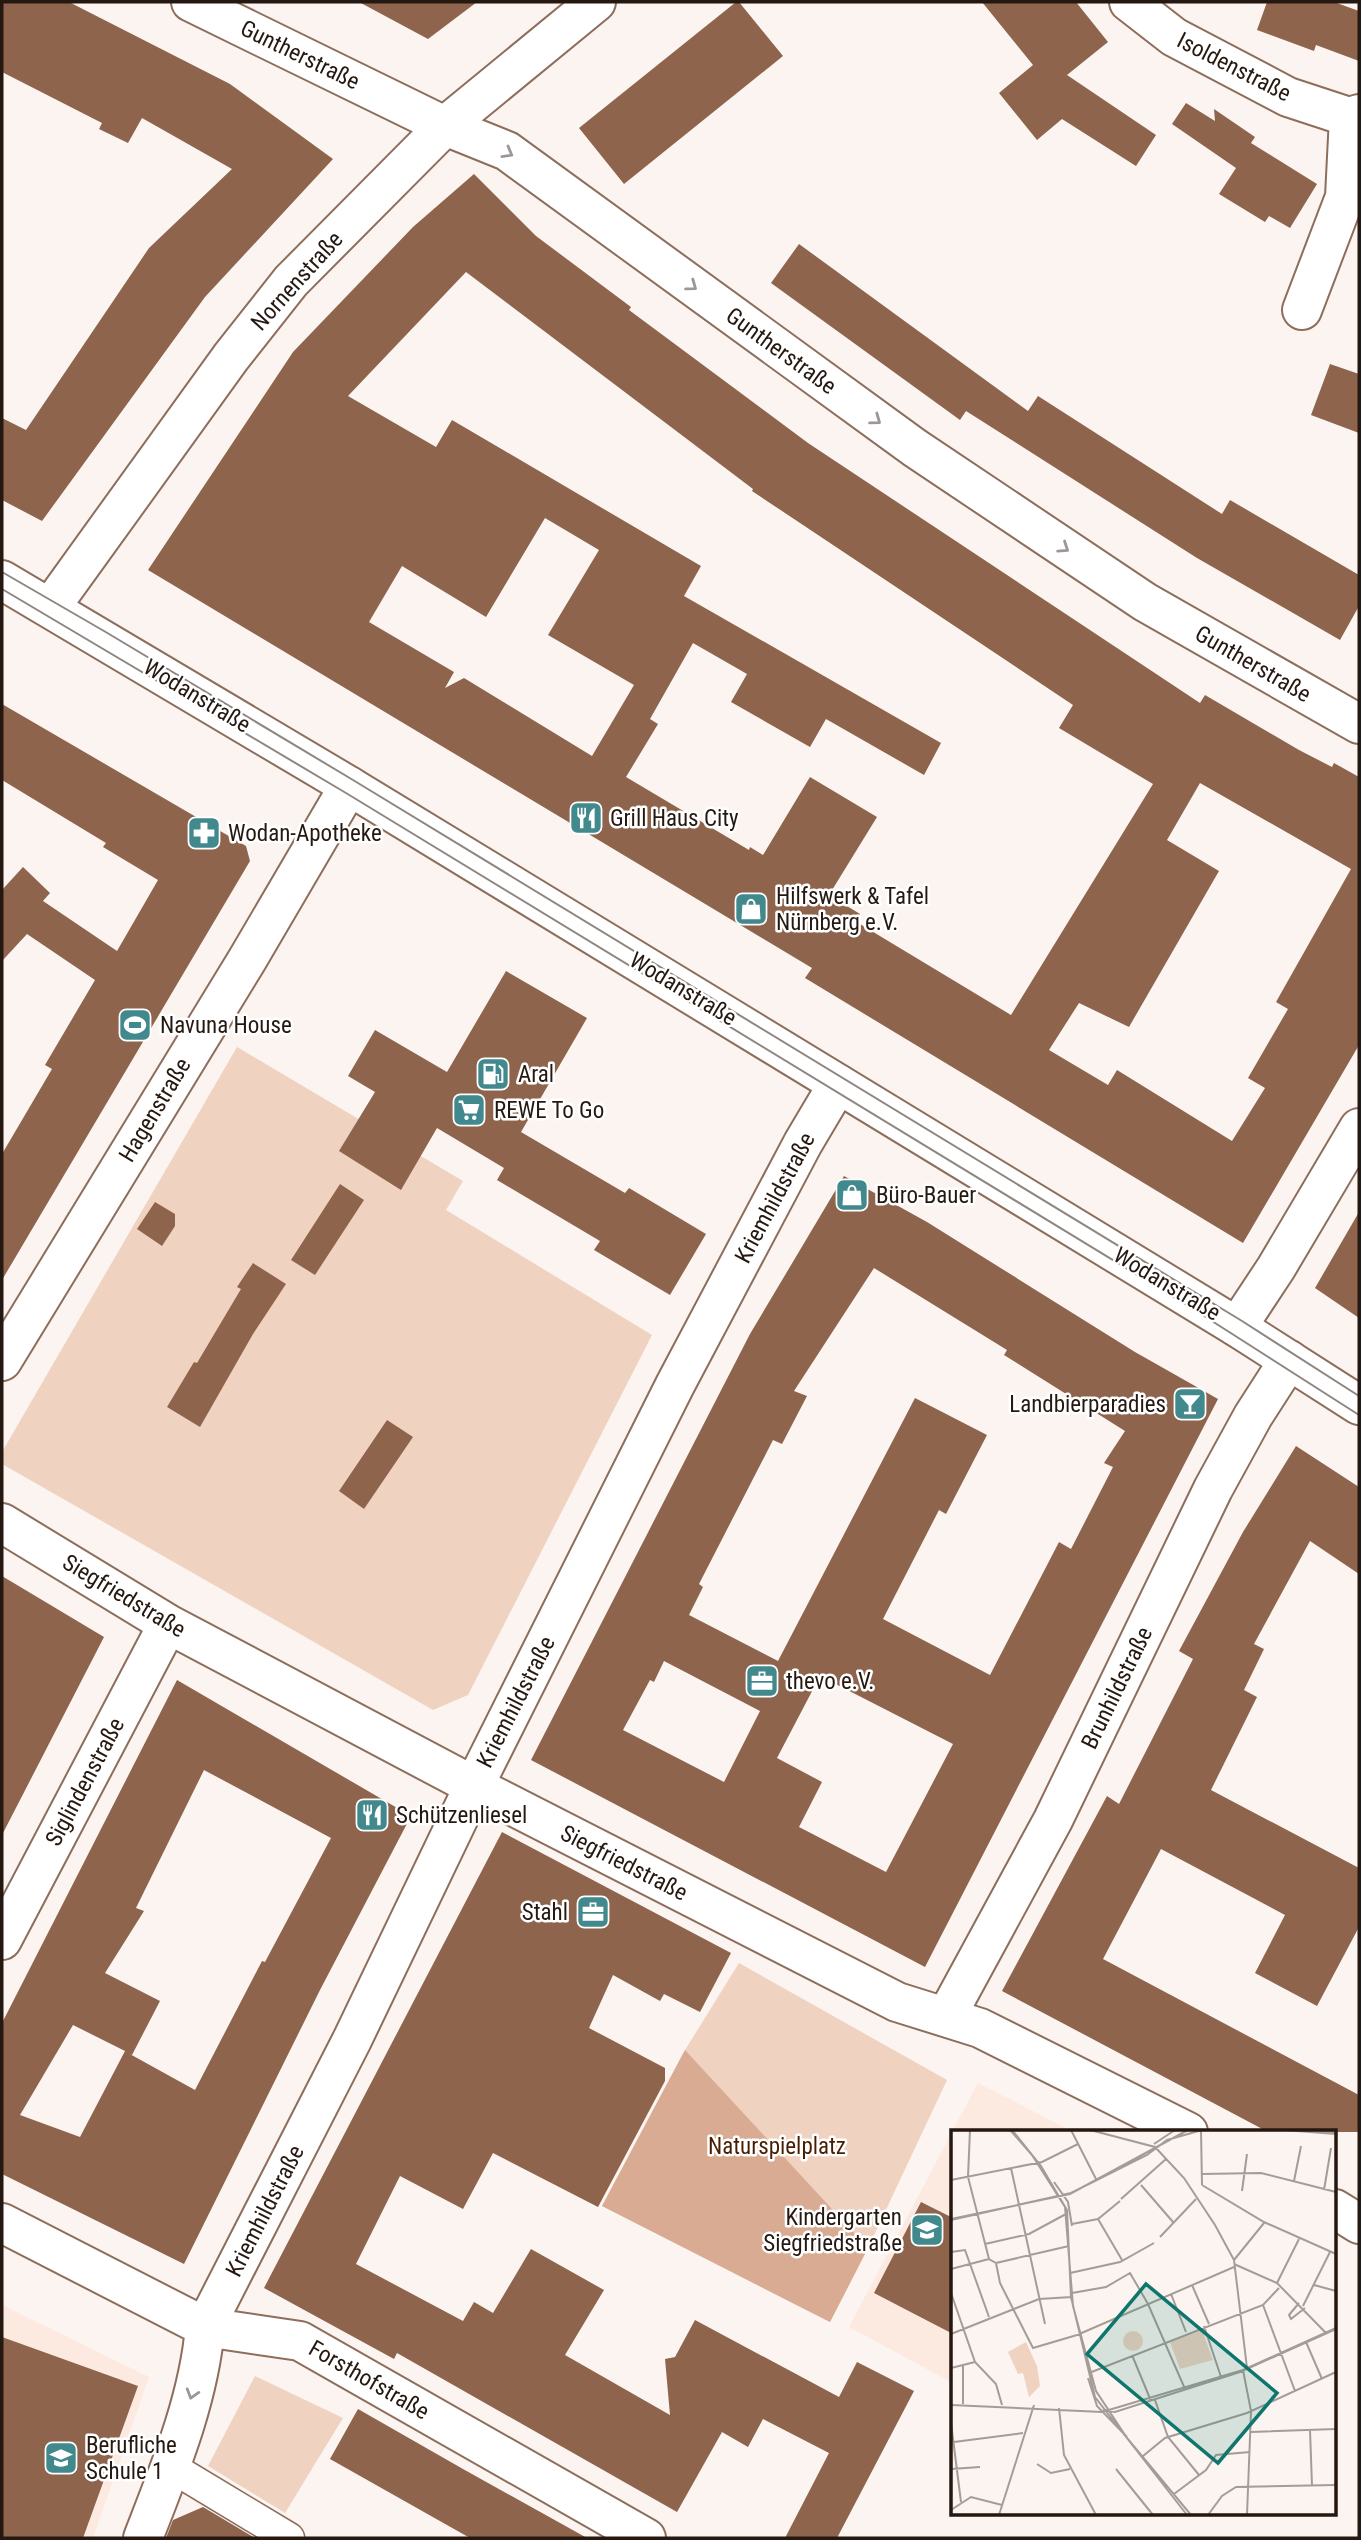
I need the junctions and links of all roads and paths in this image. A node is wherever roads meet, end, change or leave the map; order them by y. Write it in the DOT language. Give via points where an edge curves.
graph roads {
  1 [pos="191,2"];
  2 [pos="596,2"];
  3 [pos="1129,2"];
  4 [pos="1354,116"];
  5 [pos="445,126"];
  6 [pos="1302,310"];
  7 [pos="2,580"];
  8 [pos="50,608"];
  9 [pos="1359,724"];
  10 [pos="349,786"];
  11 [pos="838,1084"];
  12 [pos="1359,1128"];
  13 [pos="1237,1326"];
  14 [pos="2,1360"];
  15 [pos="1289,1360"];
  16 [pos="1359,1405"];
  17 [pos="2,1523"];
  18 [pos="168,1624"];
  19 [pos="474,1786"];
  20 [pos="2,1940"];
  21 [pos="946,2017"];
  22 [pos="1184,2130"];
  23 [pos="1336,2210"];
  24 [pos="2,2223"];
  25 [pos="1359,2224"];
  26 [pos="205,2327"];
  27 [pos="171,2466"];
  28 [pos="143,2538"];
  29 [pos="289,2538"];
  30 [pos="646,2538"];
  1 -- 5 [label="street, Guntherstraße"];
  2 -- 5 [label="street, Nornenstraße"];
  3 -- 4 [label="street, Isoldenstraße" via="1174,37 1288,97"];
  4 -- 6 [label="street, Isoldenstraße" via="1345,197"];
  5 -- 8 [label="street, Nornenstraße" via="291,282 230,357"];
  5 -- 9 [label="street, Guntherstraße, one-way" via="507,151 915,449 1145,602"];
  7 -- 8 [label="street, Wodanstraße"];
  8 -- 10 [label="street, Wodanstraße"];
  10 -- 11 [label="street, Wodanstraße"];
  10 -- 14 [label="street, Hagenstraße"];
  11 -- 13 [label="street, Wodanstraße"];
  11 -- 19 [label="street, Kriemhildstraße" via="675,1385"];
  12 -- 13 [label="street"];
  13 -- 15 [label="street, Wodanstraße"];
  15 -- 16 [label="street, Wodanstraße"];
  15 -- 21 [label="street, Brunhildstraße" via="1213,1489 1053,1820"];
  17 -- 18 [label="street, Siegfriedstraße"];
  18 -- 19 [label="street, Siegfriedstraße"];
  18 -- 20 [label="street, Siglindenstraße"];
  19 -- 21 [label="street, Siegfriedstraße" via="897,2002"];
  19 -- 26 [label="street, Kriemhildstraße" via="352,2040"];
  21 -- 22 [label="street, Siegfriedstraße" via="980,2028"];
  23 -- 25 [label="street"];
  24 -- 26 [label="street, Forsthofstraße"];
  26 -- 27 [label="street, one-way" via="202,2360"];
  26 -- 30 [label="street, Forsthofstraße" via="300,2341"];
  27 -- 28 [label="street"];
  27 -- 29 [label="street"];
}
